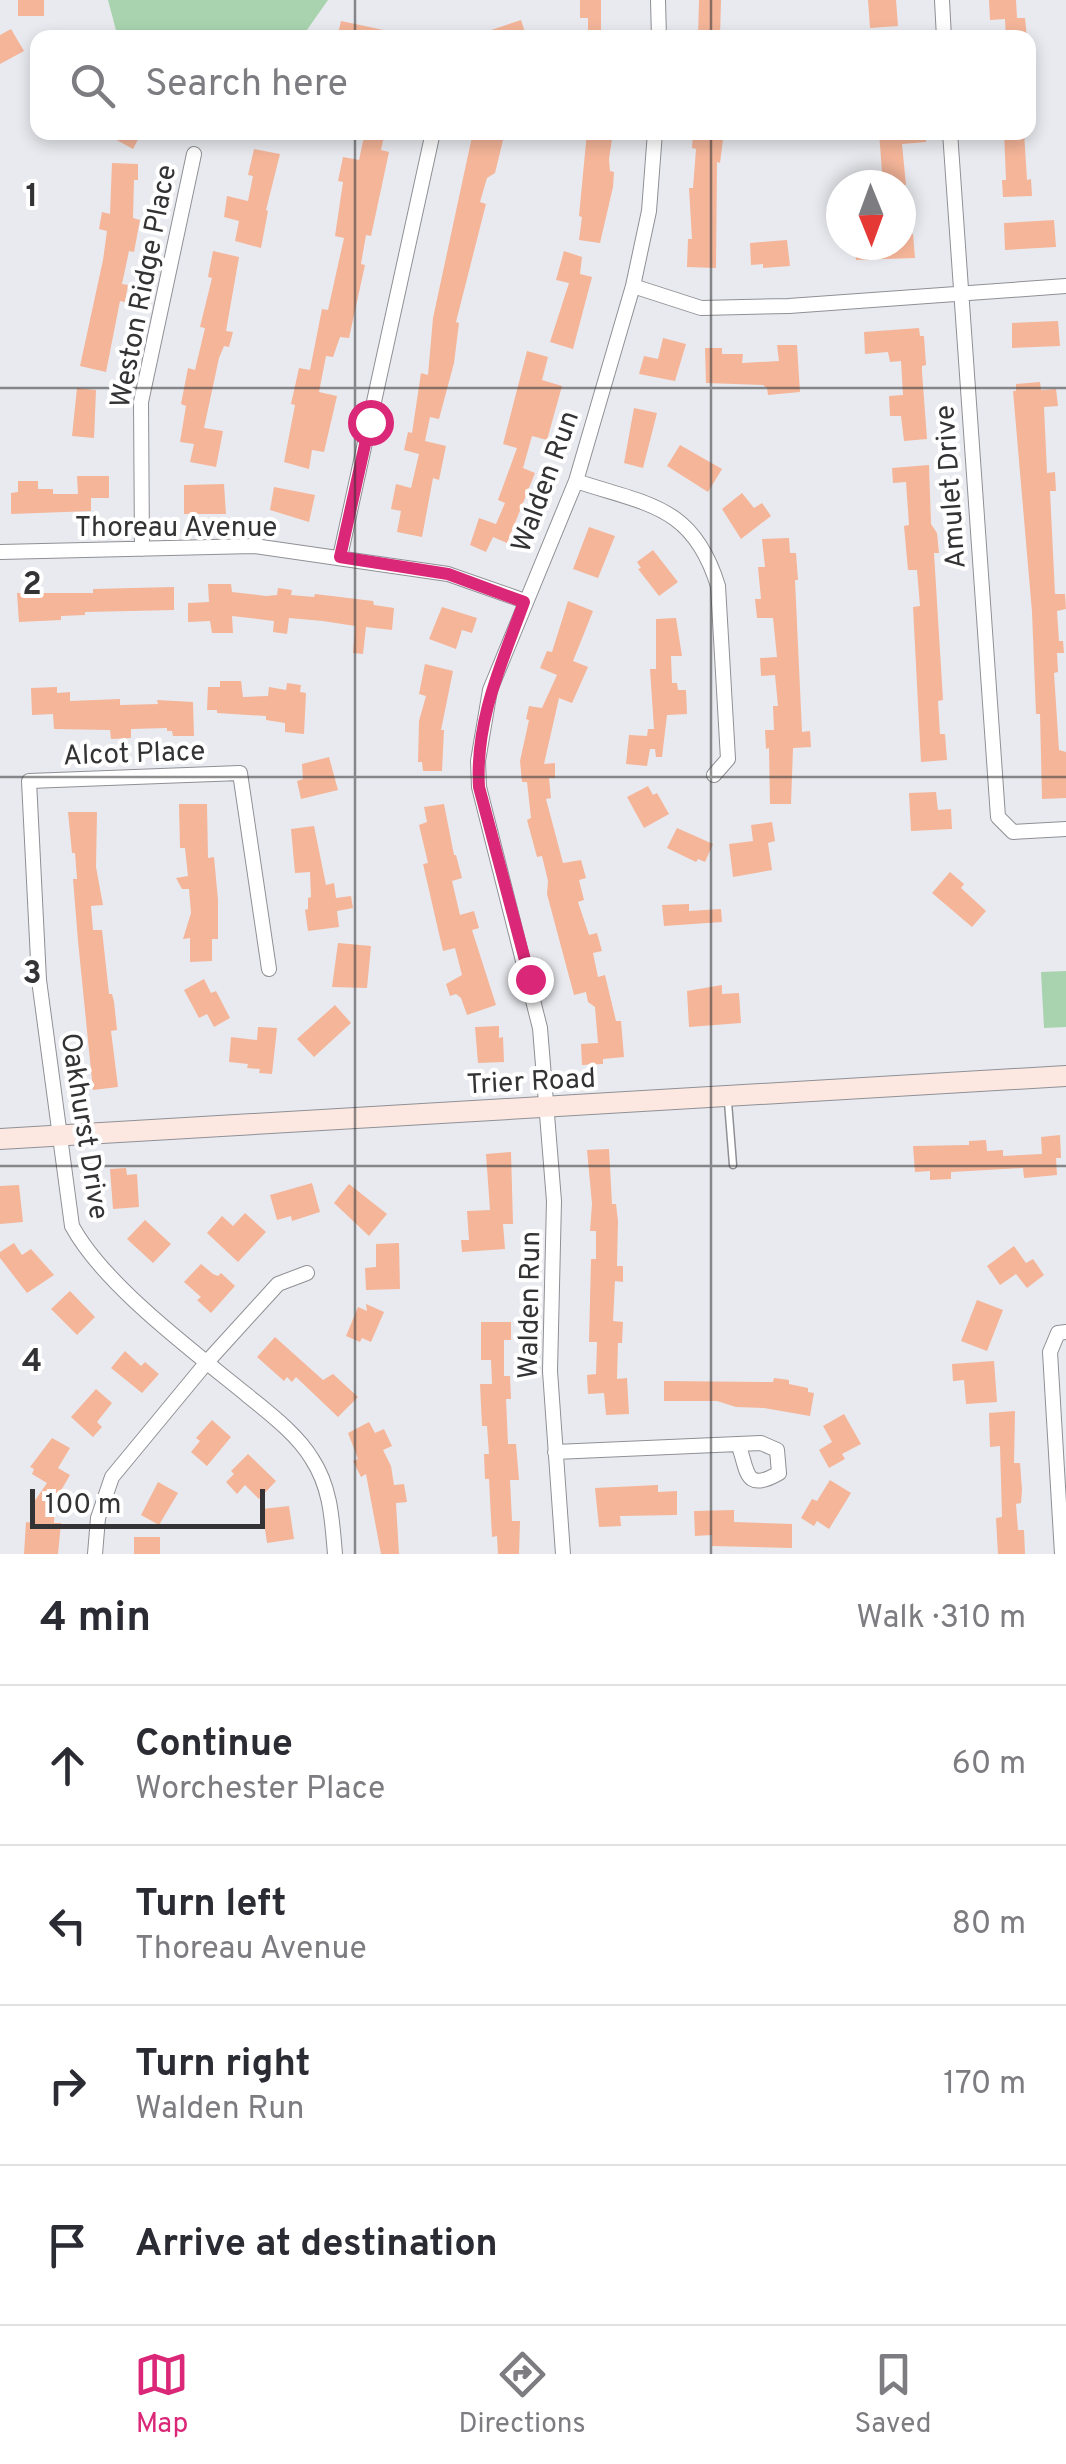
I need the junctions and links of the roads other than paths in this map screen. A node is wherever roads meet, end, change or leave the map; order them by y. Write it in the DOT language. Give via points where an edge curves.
graph roads {
  1 [pos="658,0"];
  2 [pos="942,0"];
  3 [pos="659,30"];
  4 [pos="944,30"];
  5 [pos="431,140"];
  6 [pos="654,140"];
  7 [pos="950,140"];
  8 [pos="194,154"];
  9 [pos="633,286"];
  10 [pos="1066,286"];
  11 [pos="960,294"];
  12 [pos="576,480"];
  13 [pos="142,549"];
  14 [pos="0,552"];
  15 [pos="340,557"];
  16 [pos="524,602"];
  17 [pos="714,775"];
  18 [pos="29,781"];
  19 [pos="1066,829"];
  20 [pos="269,969"];
  21 [pos="1066,1076"];
  22 [pos="728,1096"];
  23 [pos="546,1106"];
  24 [pos="59,1135"];
  25 [pos="0,1139"];
  26 [pos="733,1165"];
  27 [pos="307,1273"];
  28 [pos="1062,1332"];
  29 [pos="208,1362"];
  30 [pos="738,1444"];
  31 [pos="555,1452"];
  32 [pos="95,1554"];
  33 [pos="334,1554"];
  34 [pos="563,1554"];
  35 [pos="1062,1554"];
  1 -- 3 [label="street"];
  2 -- 4 [label="street"];
  5 -- 15 [label="street"];
  6 -- 9 [label="street, Walden Run"];
  7 -- 11 [label="street, Amulet Drive"];
  8 -- 13 [label="street, Weston Ridge Place" via="141,402"];
  9 -- 11 [label="street" via="701,308"];
  9 -- 12 [label="street, Walden Run"];
  10 -- 11 [label="street"];
  11 -- 19 [label="street, Amulet Drive" via="998,817 1013,832"];
  12 -- 16 [label="street, Walden Run"];
  12 -- 17 [label="street" via="671,514 710,560 718,586 728,759"];
  13 -- 14 [label="street, Thoreau Avenue"];
  13 -- 15 [label="street, Thoreau Avenue" via="254,546"];
  15 -- 16 [label="street, Thoreau Avenue" via="448,574"];
  16 -- 23 [label="street, Walden Run" via="490,690 479,787 538,1010"];
  18 -- 20 [label="street, Alcot Place" via="240,773"];
  18 -- 24 [label="street, Oakhurst Drive" via="38,965"];
  21 -- 22 [label="street, Trier Road"];
  22 -- 23 [label="street, Trier Road"];
  22 -- 26 [label="lane"];
  23 -- 24 [label="street, Trier Road"];
  23 -- 31 [label="street, Walden Run" via="554,1201"];
  24 -- 25 [label="street, Trier Road"];
  24 -- 29 [label="street, Oakhurst Drive" via="68,1210 83,1246"];
  27 -- 29 [label="street" via="278,1284"];
  28 -- 35 [label="street" via="1050,1352"];
  29 -- 32 [label="street" via="112,1477"];
  29 -- 33 [label="street, Oakhurst Drive" via="312,1457 330,1498"];
  30 -- 31 [label="street"];
  31 -- 34 [label="street, Walden Run"];
}
